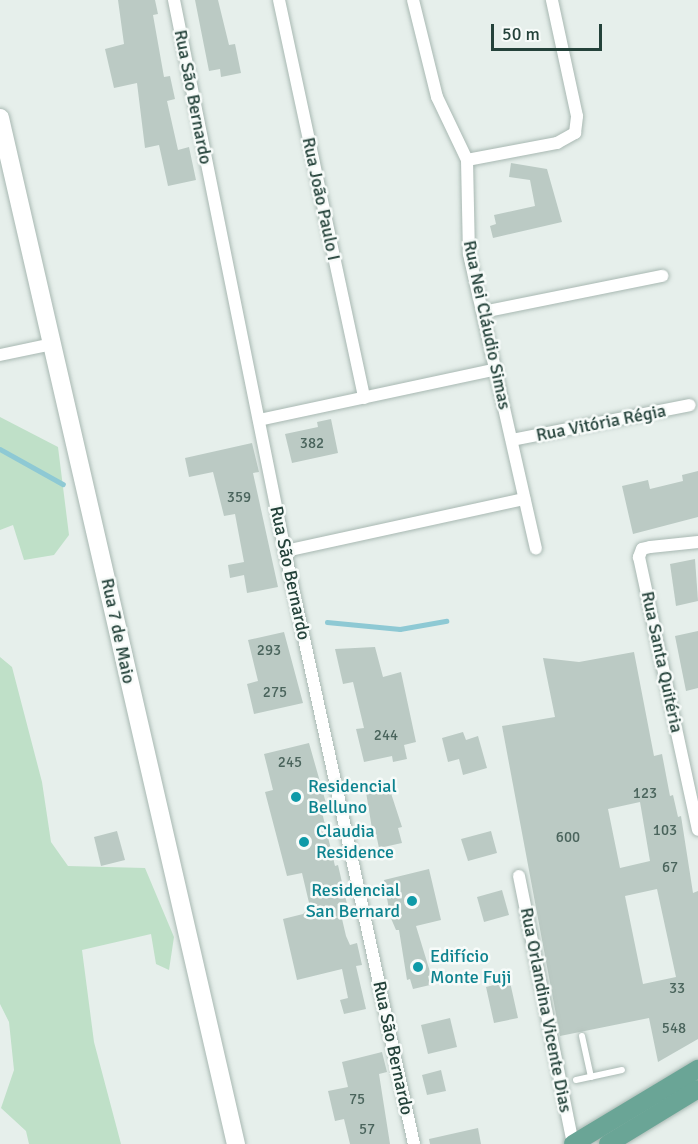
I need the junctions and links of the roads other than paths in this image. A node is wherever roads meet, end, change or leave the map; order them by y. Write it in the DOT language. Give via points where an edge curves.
graph roads {
  1 [pos="174,0"];
  2 [pos="279,0"];
  3 [pos="413,0"];
  4 [pos="552,0"];
  5 [pos="0,118"];
  6 [pos="467,159"];
  7 [pos="662,276"];
  8 [pos="483,312"];
  9 [pos="52,344"];
  10 [pos="0,354"];
  11 [pos="496,369"];
  12 [pos="364,398"];
  13 [pos="690,405"];
  14 [pos="259,420"];
  15 [pos="512,440"];
  16 [pos="524,500"];
  17 [pos="698,542"];
  18 [pos="536,548"];
  19 [pos="285,550"];
  20 [pos="698,830"];
  21 [pos="519,876"];
  22 [pos="582,1036"];
  23 [pos="698,1069"];
  24 [pos="622,1070"];
  25 [pos="591,1077"];
  26 [pos="576,1080"];
  27 [pos="698,1089"];
  28 [pos="236,1144"];
  29 [pos="414,1144"];
  30 [pos="573,1144"];
  31 [pos="608,1144"];
  1 -- 14 [label="street, Rua São Bernardo"];
  2 -- 12 [label="street, Rua João Paulo I"];
  3 -- 6 [label="street, Rua Nei Cláudio Simas" via="437,97"];
  4 -- 6 [label="street" via="577,116 574,133 557,143"];
  5 -- 9 [label="street, Rua 7 de Maio"];
  6 -- 8 [label="street, Rua Nei Cláudio Simas" via="469,254"];
  7 -- 8 [label="street"];
  8 -- 11 [label="street, Rua Nei Cláudio Simas"];
  9 -- 10 [label="street"];
  9 -- 28 [label="street, Rua 7 de Maio"];
  11 -- 12 [label="street"];
  11 -- 15 [label="street, Rua Nei Cláudio Simas"];
  12 -- 14 [label="street"];
  13 -- 15 [label="street, Rua Vitória Régia"];
  14 -- 19 [label="street, Rua São Bernardo"];
  15 -- 16 [label="street, Rua Nei Cláudio Simas"];
  16 -- 18 [label="street, Rua Nei Cláudio Simas"];
  16 -- 19 [label="street"];
  17 -- 20 [label="street, Rua Santa Quitéria" via="642,549 639,557"];
  19 -- 29 [label="street, Rua São Bernardo"];
  21 -- 30 [label="street, Rua Orlandina Vicente Dias"];
  22 -- 25 [label="lane"];
  23 -- 30 [label="main road"];
  24 -- 25 [label="lane"];
  25 -- 26 [label="lane"];
  27 -- 31 [label="main road"];
}
